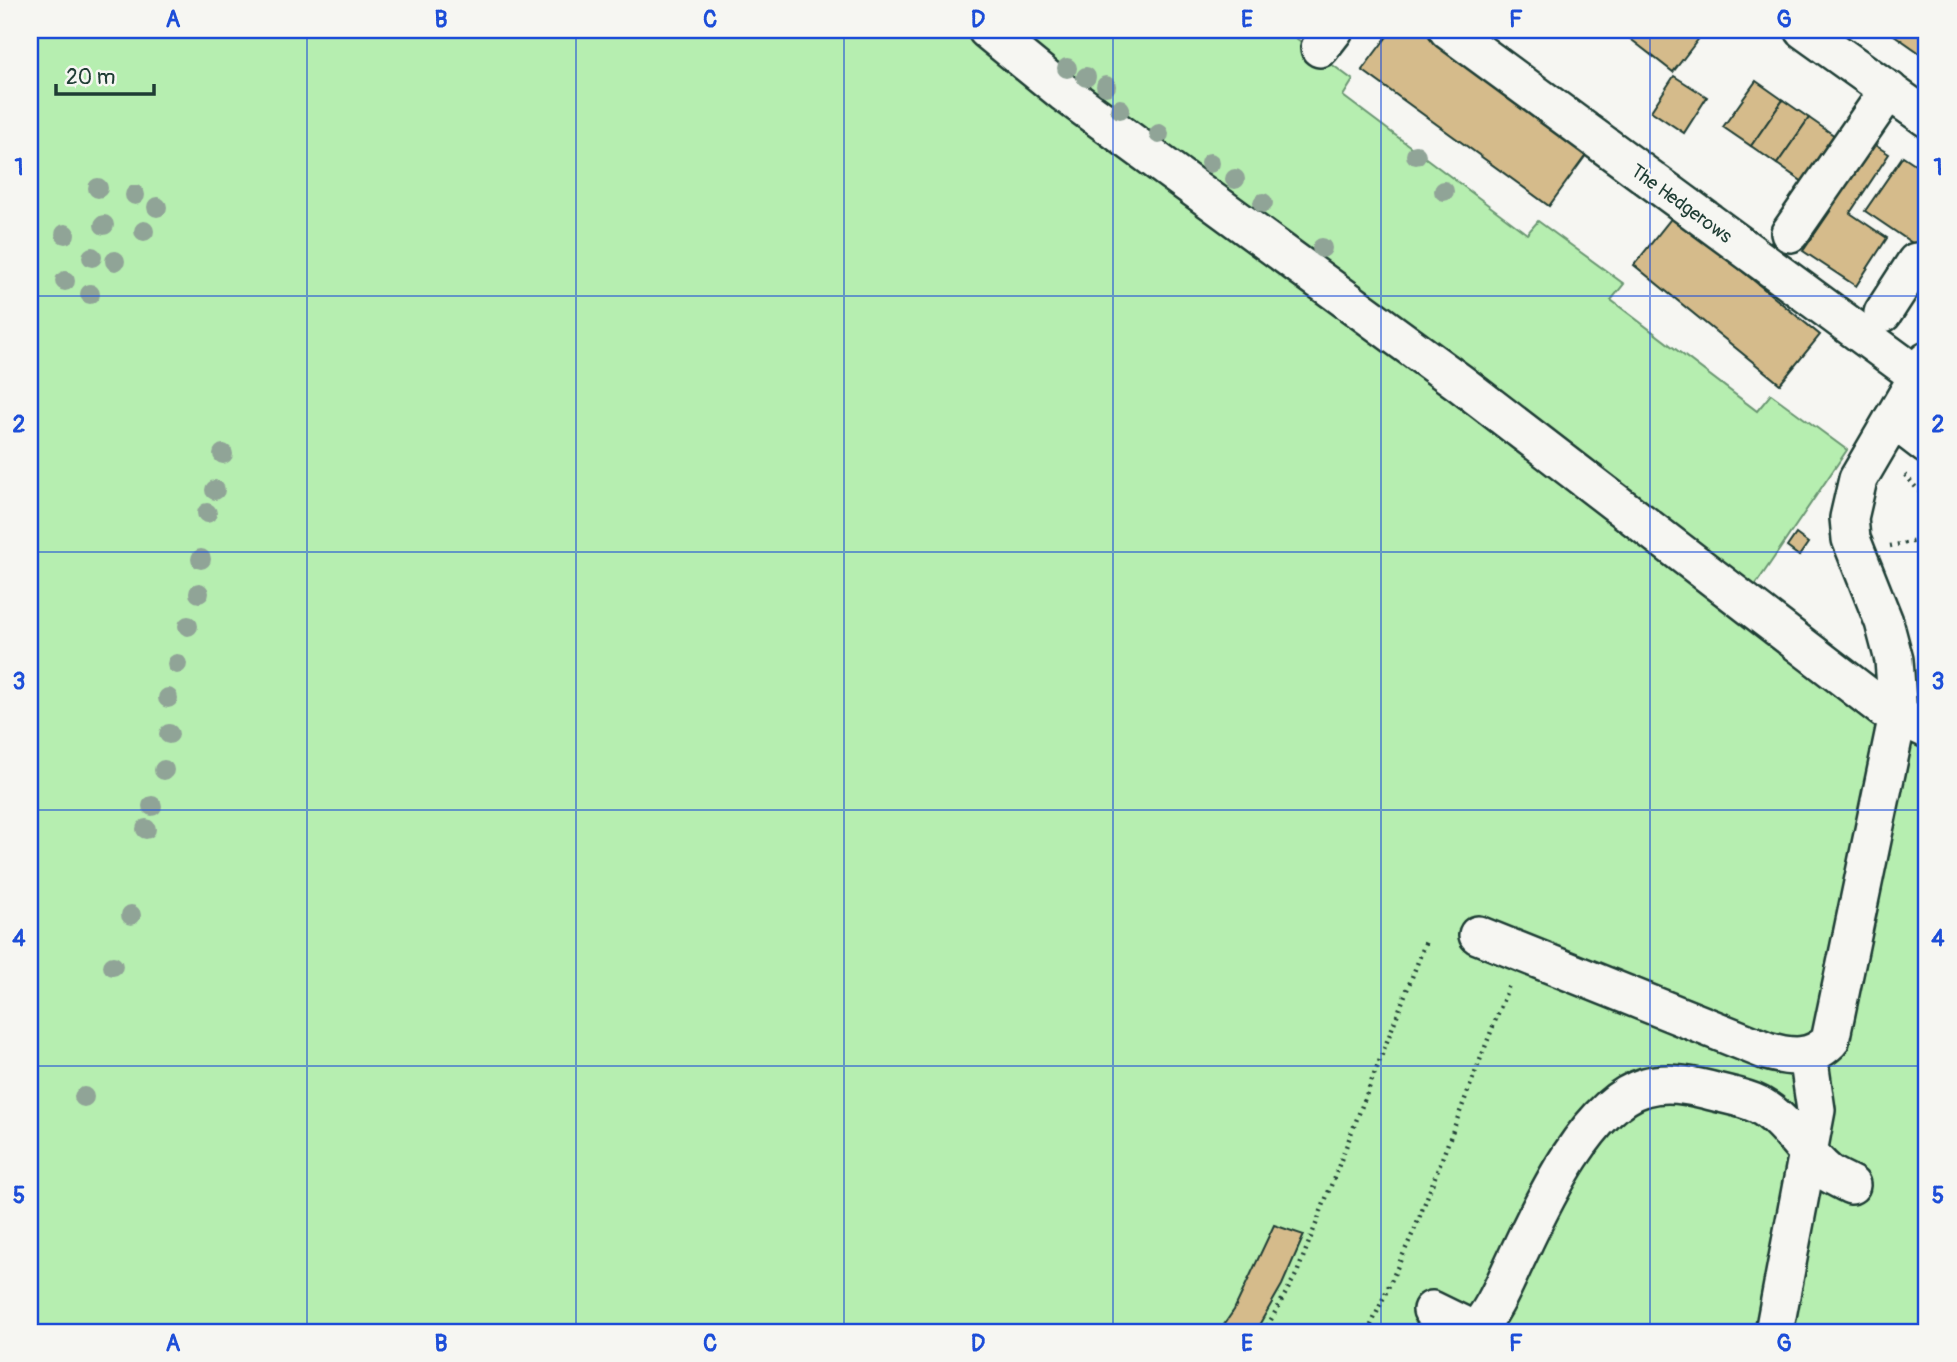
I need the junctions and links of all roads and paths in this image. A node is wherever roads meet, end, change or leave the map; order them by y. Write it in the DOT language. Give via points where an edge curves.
graph roads {
  1 [pos="987,30"];
  2 [pos="1448,30"];
  3 [pos="1804,30"];
  4 [pos="1889,90"];
  5 [pos="1927,118"];
  6 [pos="1790,233"];
  7 [pos="1927,271"];
  8 [pos="1883,313"];
  9 [pos="1924,367"];
  10 [pos="1902,436"];
  11 [pos="1927,500"];
  12 [pos="1927,539"];
  13 [pos="1888,550"];
  14 [pos="1913,722"];
  15 [pos="1478,935"];
  16 [pos="1426,941"];
  17 [pos="1522,952"];
  18 [pos="1808,1055"];
  19 [pos="1808,1152"];
  20 [pos="1851,1185"];
  21 [pos="1432,1310"];
  22 [pos="1264,1332"];
  23 [pos="1368,1332"];
  24 [pos="1477,1332"];
  25 [pos="1774,1332"];
  1 -- 14 [label="street" via="1063,92 1460,383 1884,709"];
  2 -- 9 [label="street, The Hedgerows"];
  3 -- 4 [label="street"];
  4 -- 5 [label="street"];
  4 -- 6 [label="street"];
  7 -- 8 [label="street" via="1916,262"];
  9 -- 10 [label="street"];
  10 -- 11 [label="path" via="1897,463"];
  10 -- 14 [label="street" via="1858,479 1849,518 1851,539 1884,622"];
  12 -- 13 [label="path" via="1886,547"];
  14 -- 18 [label="street" via="1835,1027 1830,1041"];
  15 -- 17 [label="street"];
  16 -- 22 [label="path" via="1297,1273"];
  17 -- 18 [label="street" via="1768,1051"];
  17 -- 23 [label="path" via="1416,1226"];
  18 -- 19 [label="street" via="1816,1110"];
  19 -- 20 [label="street" via="1828,1173"];
  19 -- 24 [label="street" via="1778,1119 1738,1097 1682,1084 1645,1087 1623,1097 1603,1112 1570,1159"];
  19 -- 25 [label="street"];
  21 -- 24 [label="street"];
}
